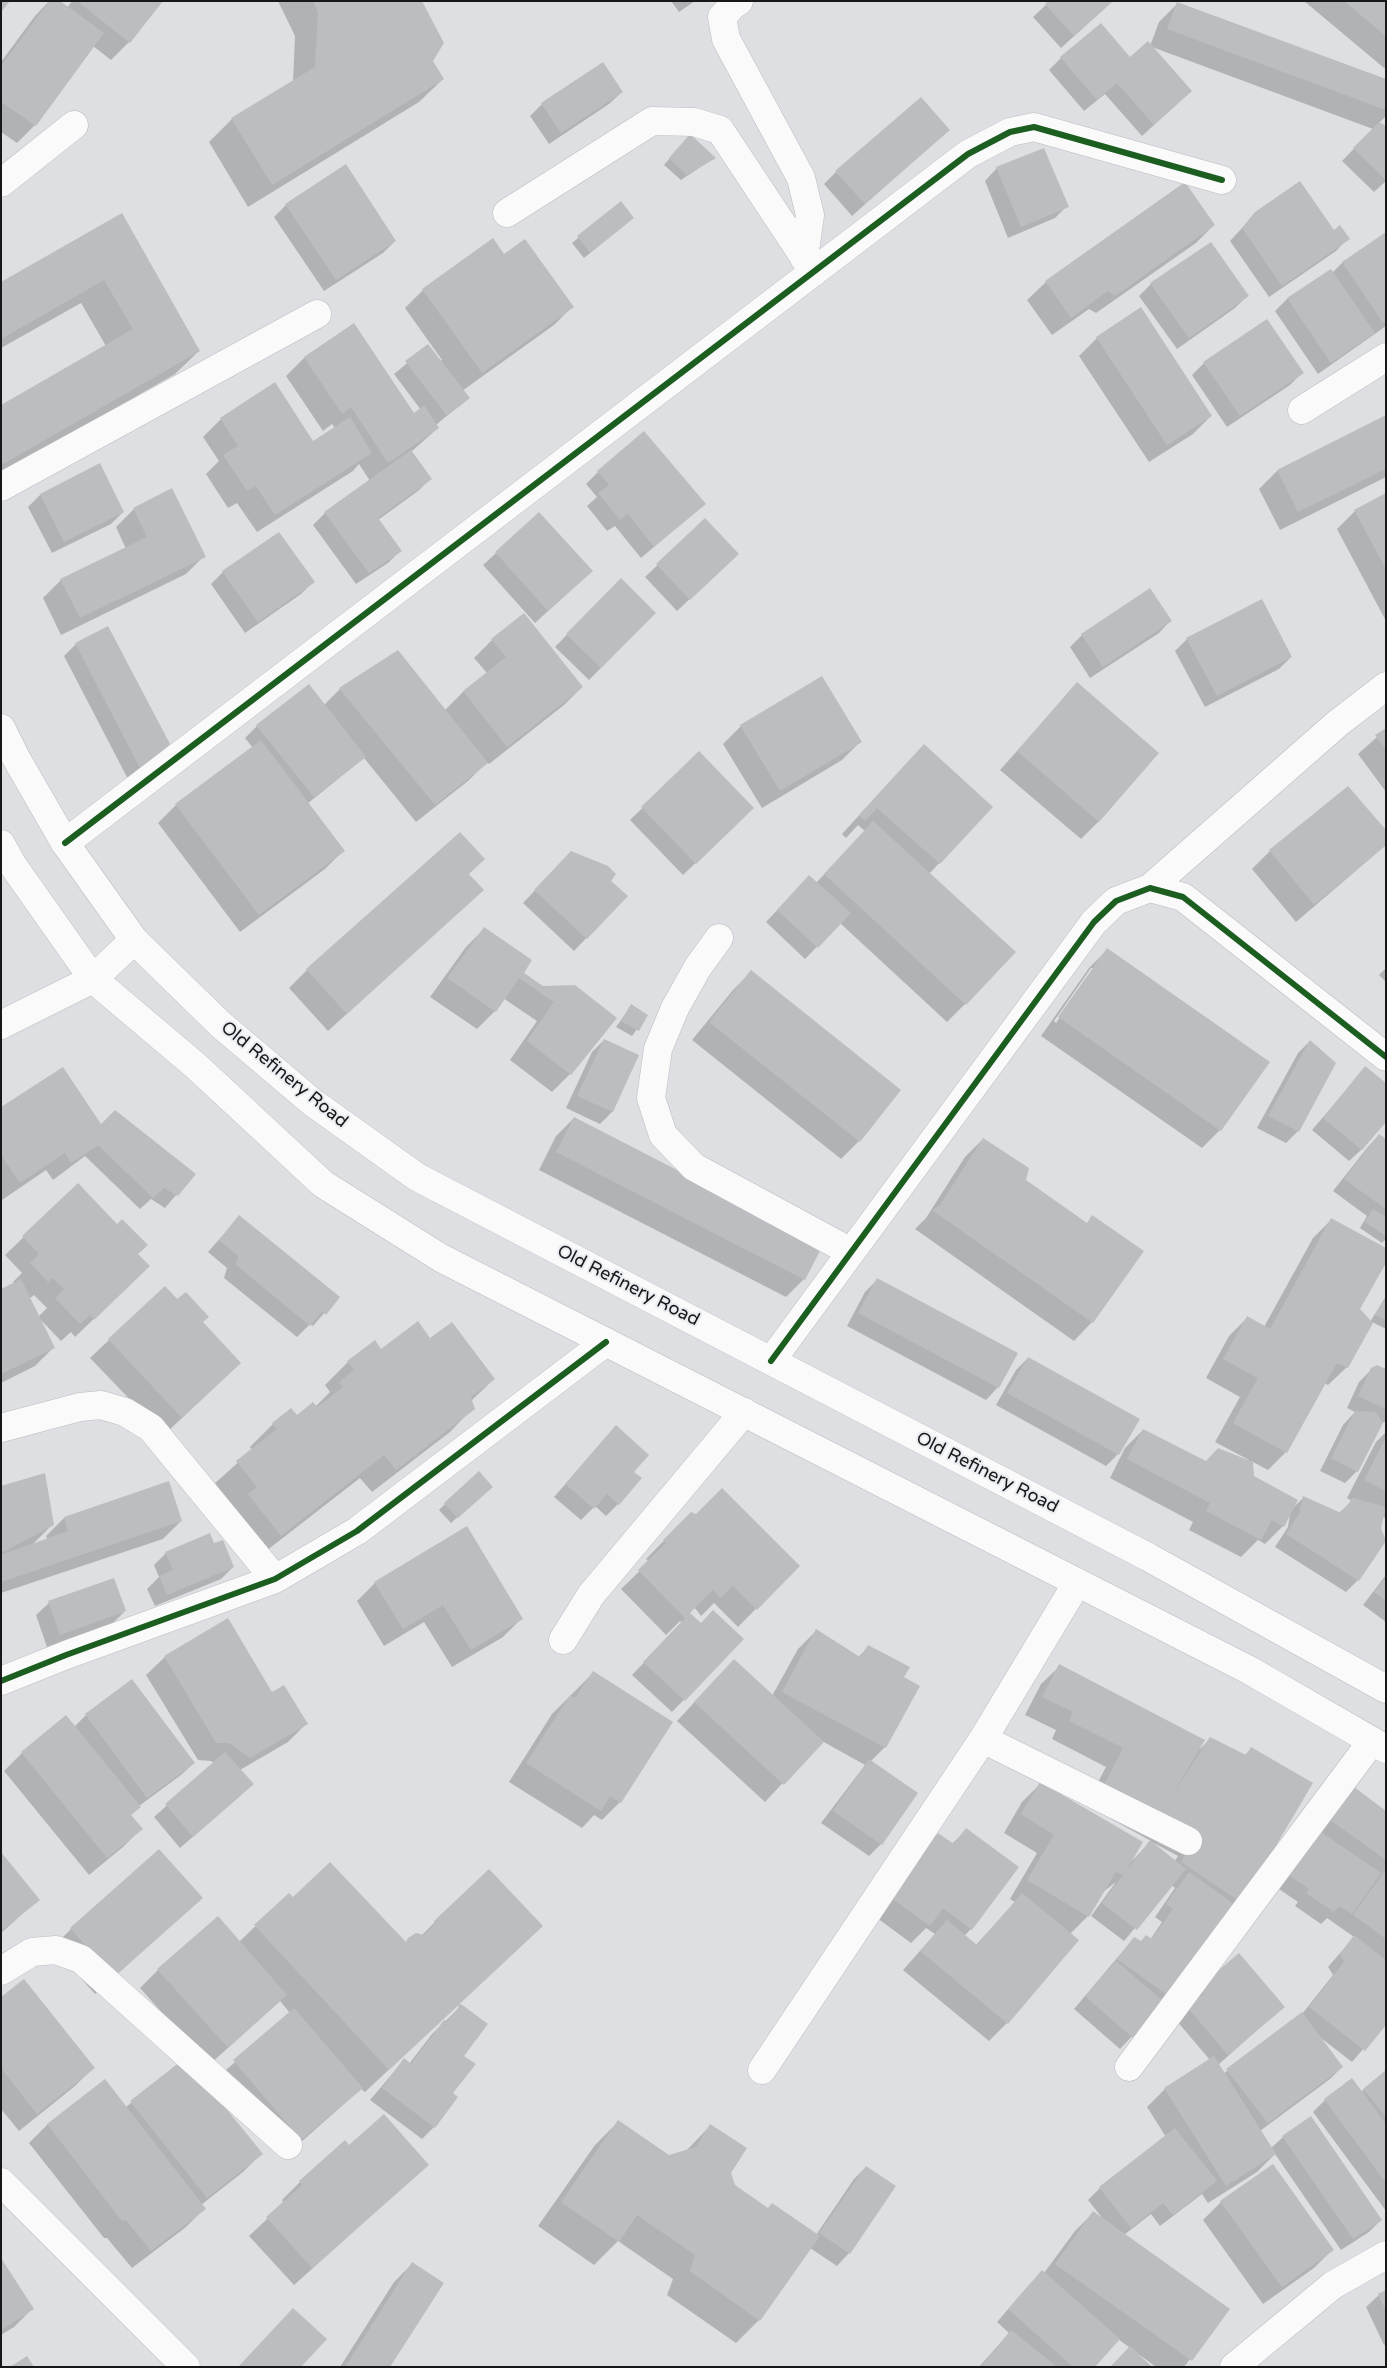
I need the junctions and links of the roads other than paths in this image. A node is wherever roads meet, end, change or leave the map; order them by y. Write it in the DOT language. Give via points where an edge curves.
graph roads {
  1 [pos="740,1"];
  2 [pos="74,125"];
  3 [pos="1222,180"];
  4 [pos="1,183"];
  5 [pos="507,214"];
  6 [pos="809,265"];
  7 [pos="317,314"];
  8 [pos="1386,357"];
  9 [pos="1302,410"];
  10 [pos="1,487"];
  11 [pos="1386,686"];
  12 [pos="1,728"];
  13 [pos="66,843"];
  14 [pos="1,844"];
  15 [pos="1150,888"];
  16 [pos="719,938"];
  17 [pos="134,940"];
  18 [pos="93,979"];
  19 [pos="1,1026"];
  20 [pos="1386,1057"];
  21 [pos="851,1252"];
  22 [pos="606,1342"];
  23 [pos="771,1361"];
  24 [pos="744,1412"];
  25 [pos="1,1428"];
  26 [pos="276,1579"];
  27 [pos="1076,1583"];
  28 [pos="562,1640"];
  29 [pos="1,1681"];
  30 [pos="1386,1689"];
  31 [pos="982,1739"];
  32 [pos="1379,1745"];
  33 [pos="1188,1841"];
  34 [pos="1,1971"];
  35 [pos="1129,2067"];
  36 [pos="762,2070"];
  37 [pos="288,2144"];
  38 [pos="1,2182"];
  39 [pos="1386,2255"];
  40 [pos="186,2367"];
  41 [pos="1234,2367"];
  1 -- 6 [label="street" via="722,17 726,39 801,178 810,215"];
  2 -- 4 [label="street"];
  3 -- 6 [label="street" via="1034,127 1010,132 968,154"];
  5 -- 6 [label="street" via="652,121 694,122 720,130"];
  6 -- 13 [label="street"];
  7 -- 10 [label="street"];
  8 -- 9 [label="street"];
  11 -- 15 [label="street" via="1338,723"];
  12 -- 13 [label="street, Old Refinery Road"];
  13 -- 17 [label="street, Old Refinery Road"];
  14 -- 18 [label="street"];
  15 -- 20 [label="street" via="1183,897"];
  15 -- 21 [label="street" via="1116,901 1094,922"];
  16 -- 21 [label="street" via="675,1008 658,1050 651,1098 663,1135 694,1167"];
  17 -- 18 [label="street"];
  17 -- 23 [label="street, Old Refinery Road" via="220,1024 304,1095 417,1177"];
  18 -- 19 [label="street"];
  18 -- 22 [label="street" via="196,1066 323,1184 441,1258"];
  21 -- 23 [label="street"];
  22 -- 24 [label="street"];
  22 -- 26 [label="street" via="357,1531"];
  23 -- 30 [label="street, Old Refinery Road" via="1148,1557"];
  24 -- 27 [label="street"];
  24 -- 28 [label="street" via="591,1595"];
  25 -- 26 [label="street" via="80,1406 101,1405 125,1412 151,1428"];
  26 -- 29 [label="street"];
  27 -- 31 [label="street"];
  27 -- 32 [label="street" via="1249,1670"];
  31 -- 33 [label="street"];
  31 -- 36 [label="street"];
  32 -- 35 [label="street"];
  34 -- 37 [label="street" via="32,1952 56,1950 81,1959"];
  38 -- 40 [label="street"];
  39 -- 41 [label="street" via="1333,2285"];
}
